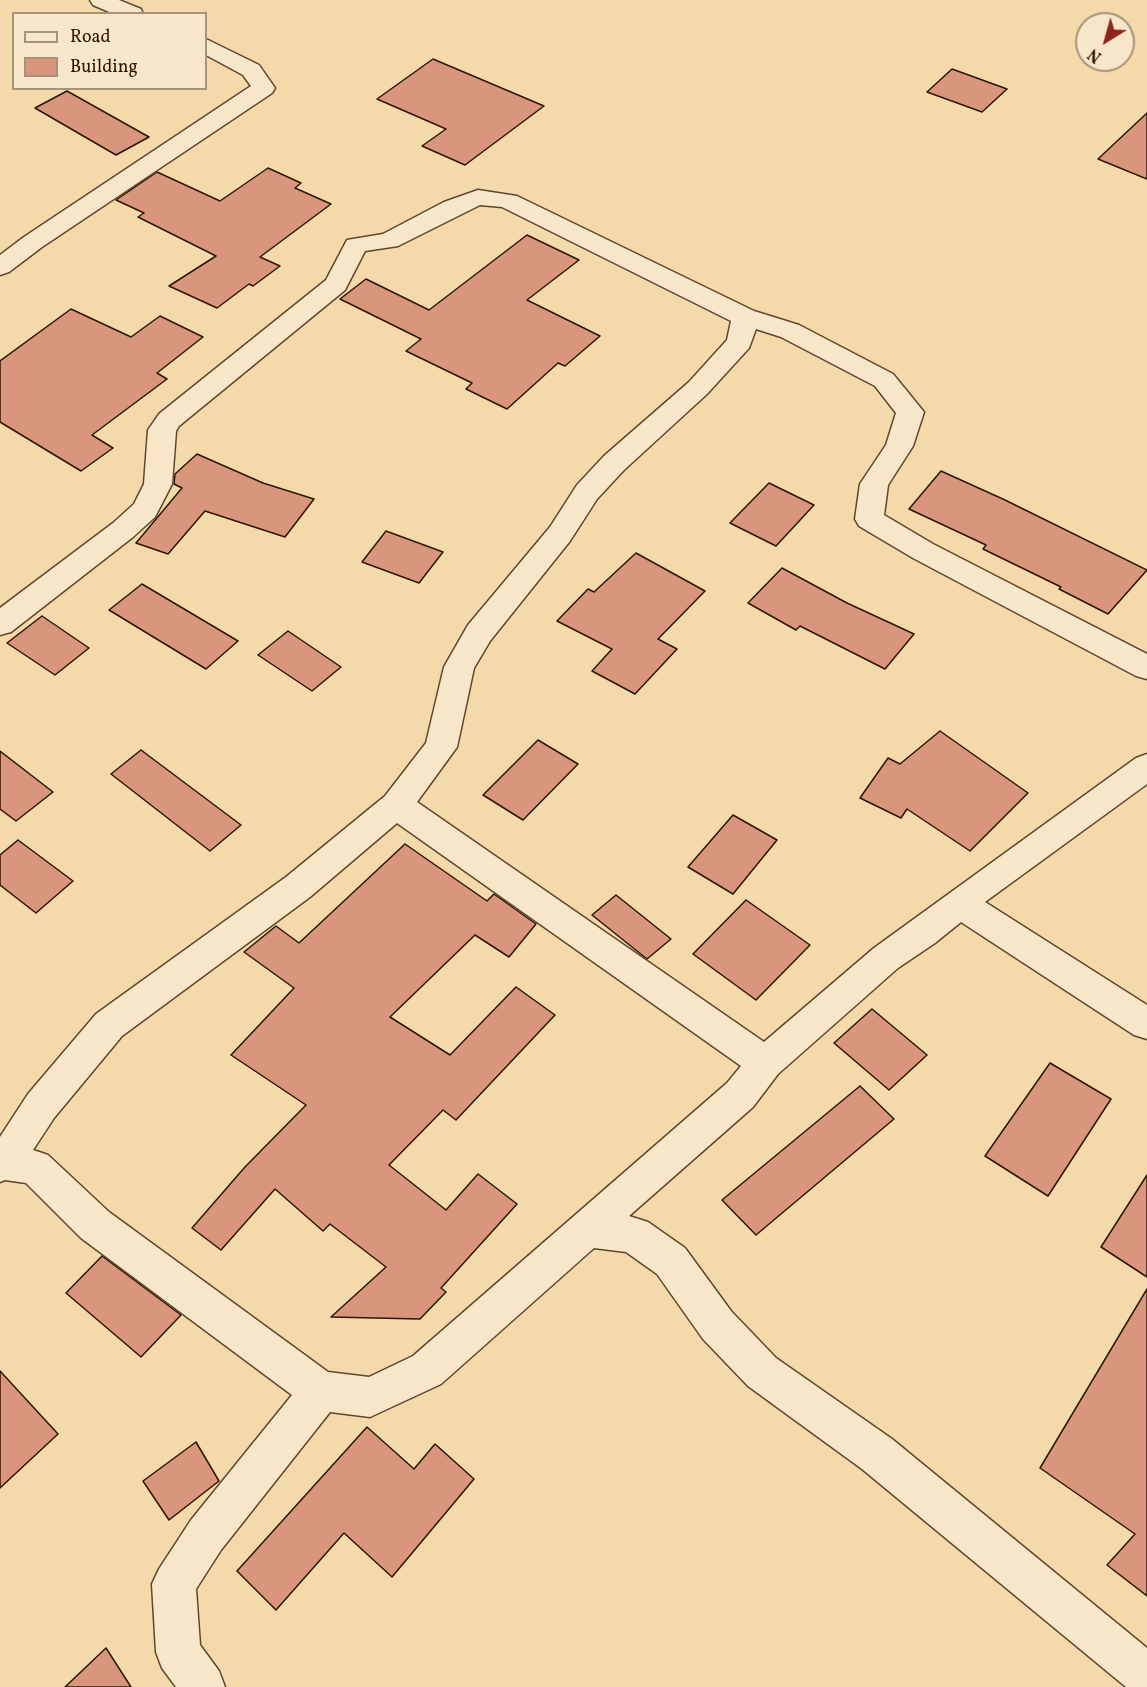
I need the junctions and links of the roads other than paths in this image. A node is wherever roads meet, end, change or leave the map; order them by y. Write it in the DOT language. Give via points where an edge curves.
graph roads {
  1 [pos="101,0"];
  2 [pos="128,12"];
  3 [pos="207,47"];
  4 [pos="0,267"];
  5 [pos="745,317"];
  6 [pos="0,624"];
  7 [pos="1147,668"];
  8 [pos="1147,767"];
  9 [pos="396,806"];
  10 [pos="959,903"];
  11 [pos="1147,1024"];
  12 [pos="765,1063"];
  13 [pos="2,1164"];
  14 [pos="587,1229"];
  15 [pos="321,1391"];
  16 [pos="1147,1676"];
  17 [pos="203,1687"];
  1 -- 2 [label="street"];
  3 -- 4 [label="street" via="252,70 264,88"];
  5 -- 6 [label="street" via="508,201 478,196 389,241 356,245 336,284 169,420 162,430 158,484 145,510"];
  5 -- 7 [label="street" via="790,331 884,380 910,412 899,446 874,484 869,519 922,551"];
  5 -- 9 [label="street" via="740,342 587,492 560,534 479,633 459,667 441,747"];
  8 -- 10 [label="street"];
  9 -- 12 [label="street"];
  9 -- 13 [label="street" via="298,887 110,1024 41,1106"];
  10 -- 11 [label="street"];
  10 -- 12 [label="street" via="886,958"];
  12 -- 14 [label="street" via="740,1095"];
  13 -- 15 [label="street" via="34,1167 95,1225"];
  14 -- 15 [label="street" via="427,1370 370,1397"];
  14 -- 16 [label="street" via="634,1235 671,1261 717,1325 762,1372 877,1454"];
  15 -- 17 [label="street" via="206,1535 174,1584 178,1652"];
}
